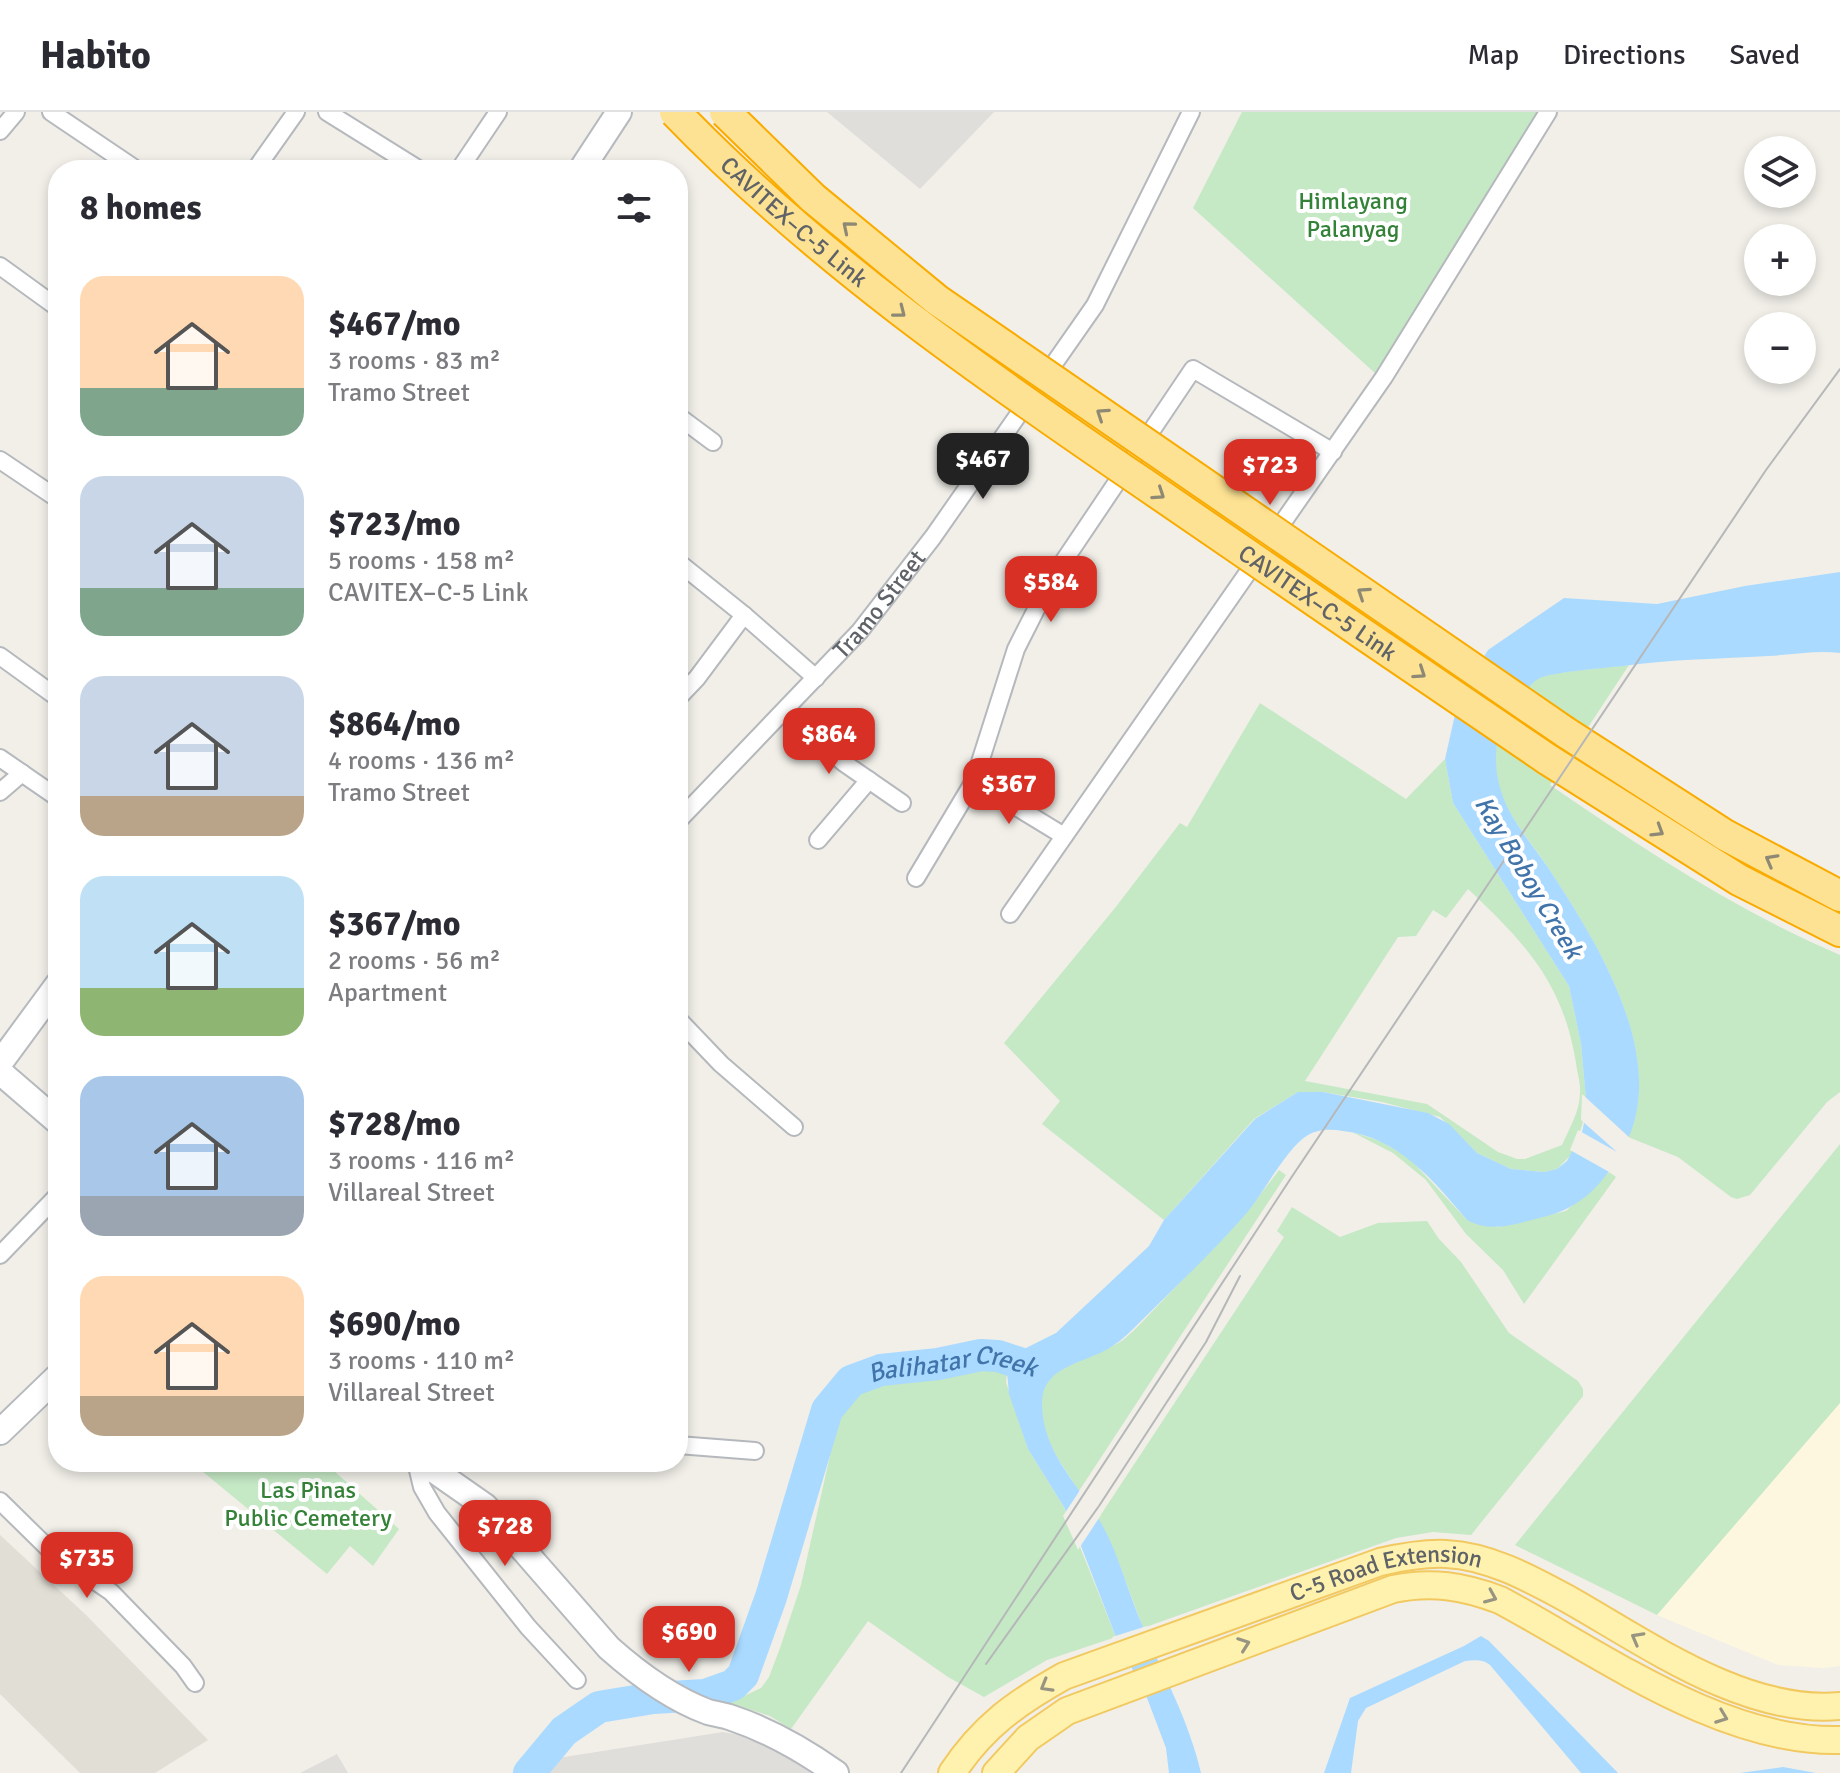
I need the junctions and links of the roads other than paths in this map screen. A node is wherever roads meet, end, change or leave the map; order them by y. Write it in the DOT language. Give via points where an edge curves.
graph roads {
  1 [pos="16,112"];
  2 [pos="51,112"];
  3 [pos="296,112"];
  4 [pos="327,112"];
  5 [pos="498,112"];
  6 [pos="675,112"];
  7 [pos="725,112"];
  8 [pos="1191,112"];
  9 [pos="1548,112"];
  10 [pos="609,116"];
  11 [pos="0,131"];
  12 [pos="122,160"];
  13 [pos="262,160"];
  14 [pos="404,160"];
  15 [pos="466,160"];
  16 [pos="586,160"];
  17 [pos="0,266"];
  18 [pos="48,301"];
  19 [pos="688,423"];
  20 [pos="713,442"];
  21 [pos="1333,452"];
  22 [pos="0,460"];
  23 [pos="48,492"];
  24 [pos="688,570"];
  25 [pos="744,615"];
  26 [pos="0,656"];
  27 [pos="816,678"];
  28 [pos="48,685"];
  29 [pos="688,687"];
  30 [pos="785,711"];
  31 [pos="0,758"];
  32 [pos="22,773"];
  33 [pos="869,780"];
  34 [pos="974,781"];
  35 [pos="48,791"];
  36 [pos="0,792"];
  37 [pos="902,803"];
  38 [pos="688,811"];
  39 [pos="1064,836"];
  40 [pos="818,840"];
  41 [pos="916,878"];
  42 [pos="1840,896"];
  43 [pos="1010,914"];
  44 [pos="1840,931"];
  45 [pos="48,998"];
  46 [pos="688,1029"];
  47 [pos="0,1063"];
  48 [pos="0,1072"];
  49 [pos="48,1113"];
  50 [pos="794,1127"];
  51 [pos="48,1205"];
  52 [pos="0,1255"];
  53 [pos="48,1386"];
  54 [pos="0,1432"];
  55 [pos="688,1446"];
  56 [pos="755,1451"];
  57 [pos="419,1472"];
  58 [pos="436,1472"];
  59 [pos="0,1501"];
  60 [pos="577,1680"];
  61 [pos="195,1683"];
  62 [pos="1840,1706"];
  63 [pos="1840,1740"];
  64 [pos="836,1773"];
  65 [pos="952,1773"];
  66 [pos="996,1773"];
  1 -- 11 [label="street"];
  2 -- 12 [label="street"];
  3 -- 13 [label="street"];
  4 -- 14 [label="street"];
  5 -- 15 [label="street"];
  6 -- 44 [label="highway, CAVITEX–C-5 Link, one-way, bridge" via="827,253 980,371 1592,789 1739,880"];
  42 -- 7 [label="highway, CAVITEX–C-5 Link, one-way, bridge" via="1725,835 1610,762 962,318 813,198"];
  8 -- 27 [label="street, Tramo Street" via="1095,305 933,537"];
  9 -- 21 [label="street"];
  10 -- 16 [label="street"];
  17 -- 18 [label="street"];
  19 -- 20 [label="street"];
  21 -- 34 [label="street" via="1193,369 1051,580 1016,649"];
  21 -- 39 [label="street"];
  22 -- 23 [label="street"];
  24 -- 25 [label="street"];
  25 -- 27 [label="street"];
  25 -- 29 [label="street"];
  26 -- 28 [label="street"];
  27 -- 30 [label="street, Tramo Street"];
  30 -- 33 [label="street"];
  30 -- 38 [label="street, Tramo Street"];
  31 -- 32 [label="street"];
  32 -- 35 [label="street"];
  32 -- 36 [label="street"];
  33 -- 37 [label="street"];
  33 -- 40 [label="street"];
  34 -- 39 [label="street"];
  34 -- 41 [label="street"];
  39 -- 43 [label="street"];
  45 -- 47 [label="street"];
  46 -- 50 [label="street"];
  48 -- 49 [label="street"];
  51 -- 52 [label="street"];
  53 -- 54 [label="street"];
  55 -- 56 [label="street"];
  57 -- 60 [label="street" via="425,1494 443,1521"];
  58 -- 64 [label="street" via="485,1506 609,1648 647,1679 706,1711 810,1754"];
  59 -- 61 [label="street" via="51,1551 111,1592"];
  62 -- 65 [label="main road, C-5 Road Extension, one-way" via="1799,1706 1744,1693 1513,1571 1448,1554 1417,1555 1380,1562 1064,1676 1018,1702 979,1736"];
  66 -- 63 [label="main road, C-5 Road Extension, one-way" via="1028,1738 1067,1711 1393,1589 1419,1584 1473,1590 1500,1600 1732,1721 1794,1737"];
}
